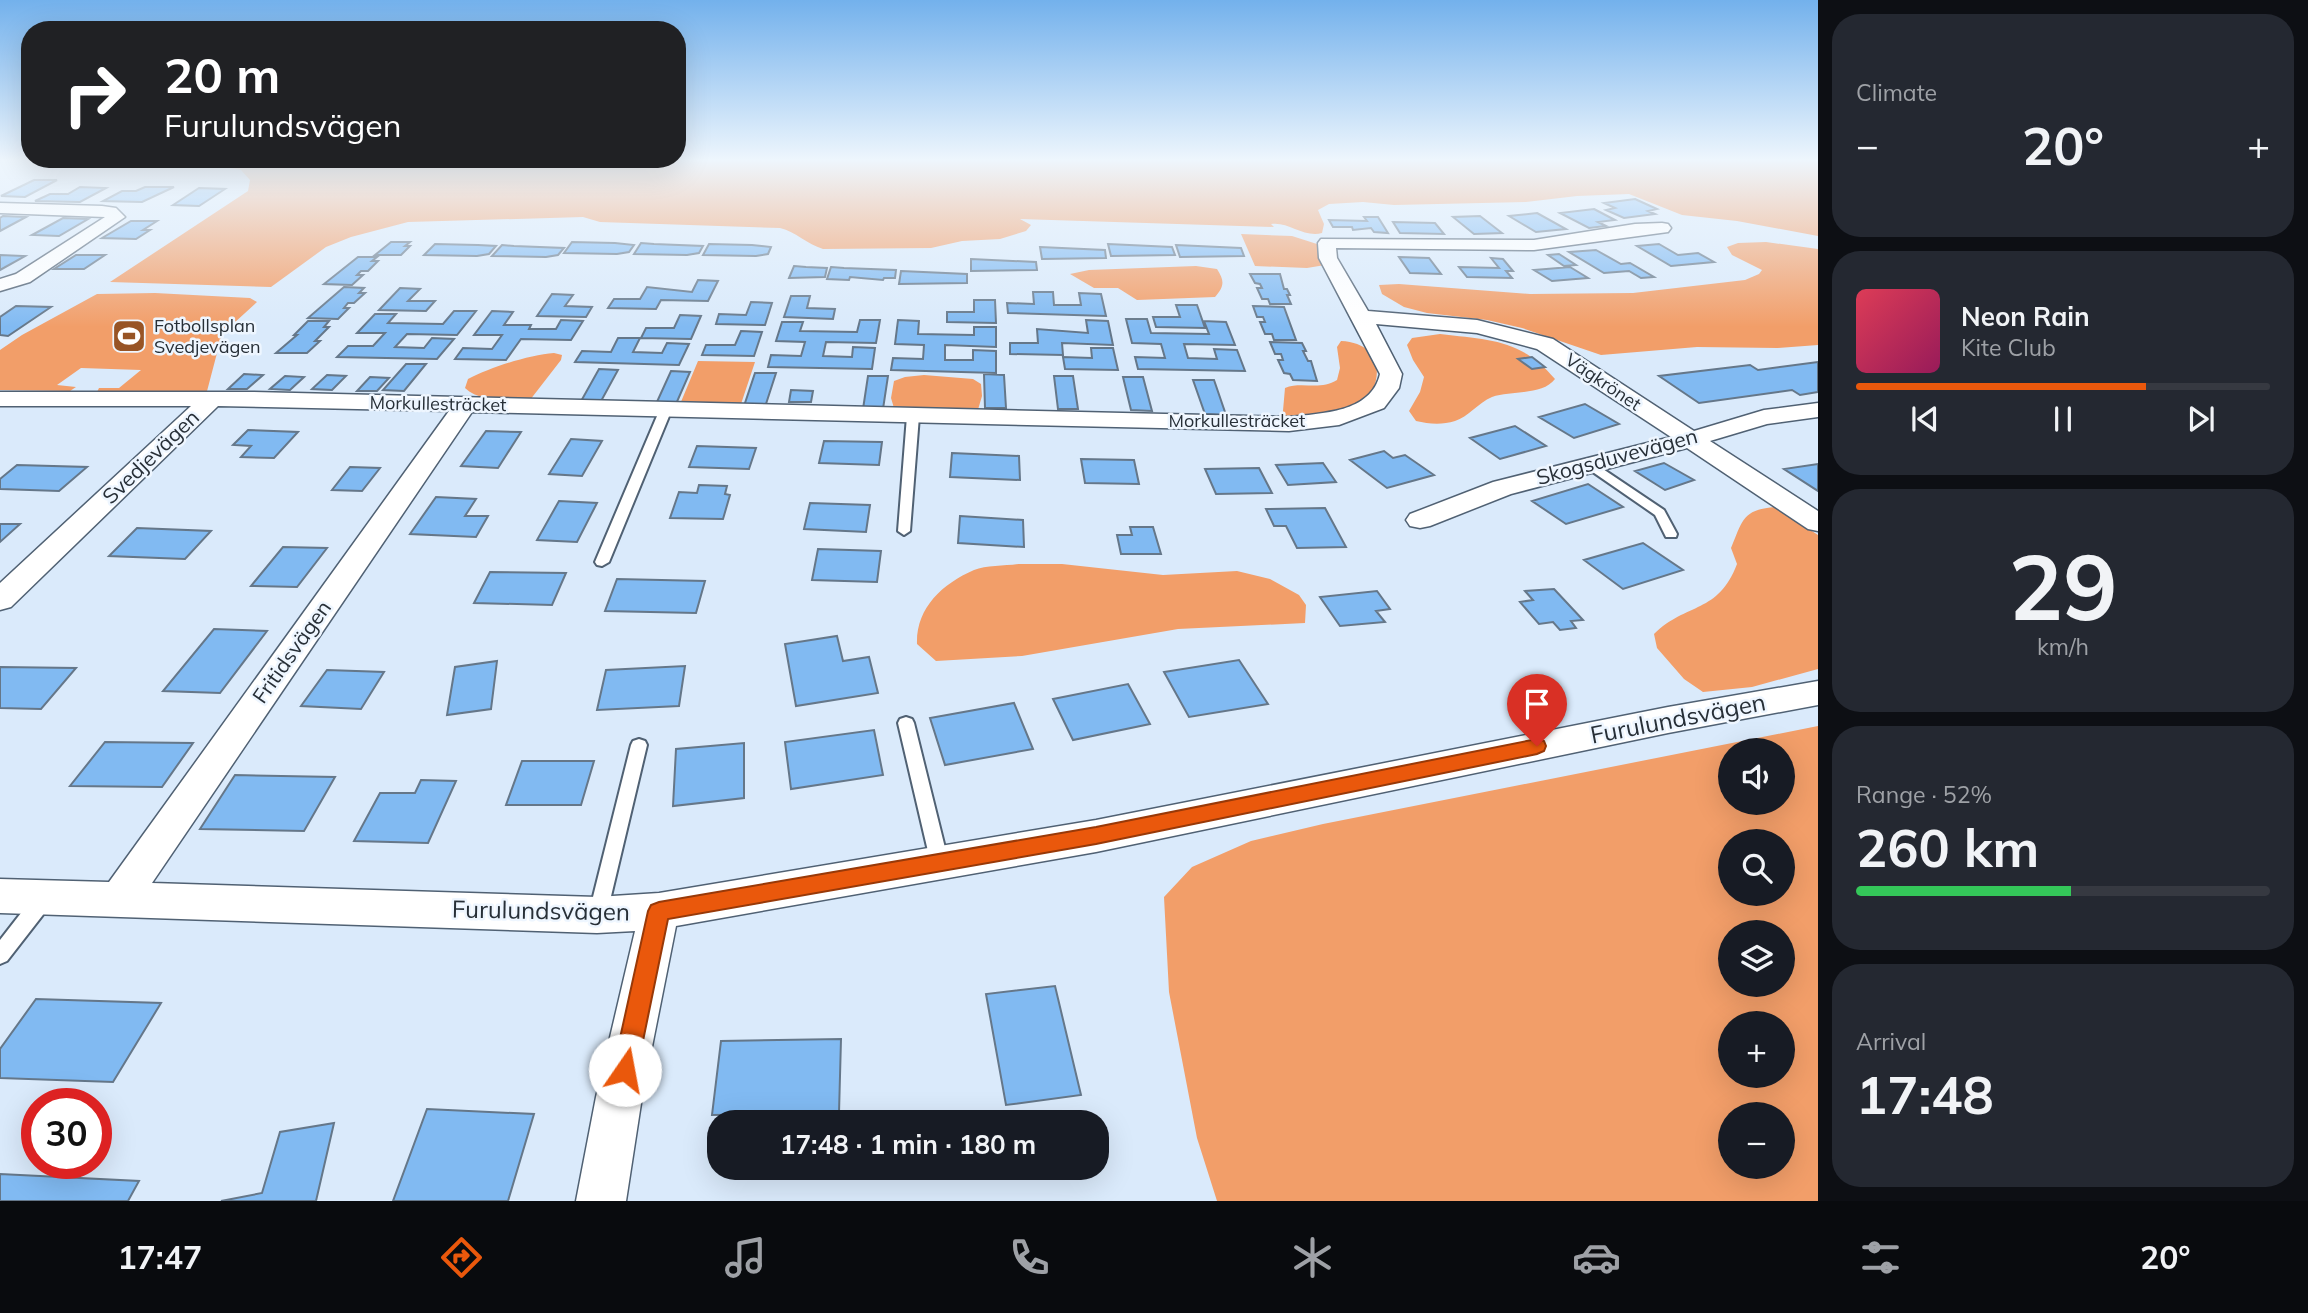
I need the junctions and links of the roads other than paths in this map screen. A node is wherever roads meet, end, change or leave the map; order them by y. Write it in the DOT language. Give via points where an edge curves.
graph roads {
  1 [pos="111,215"];
  2 [pos="1662,228"];
  3 [pos="0,285"];
  4 [pos="1360,317"];
  5 [pos="0,399"];
  6 [pos="211,400"];
  7 [pos="465,405"];
  8 [pos="666,409"];
  9 [pos="1818,410"];
  10 [pos="913,416"];
  11 [pos="1689,440"];
  12 [pos="1591,465"];
  13 [pos="1420,520"];
  14 [pos="1818,523"];
  15 [pos="904,531"];
  16 [pos="1671,534"];
  17 [pos="602,562"];
  18 [pos="0,600"];
  19 [pos="1818,693"];
  20 [pos="906,723"];
  21 [pos="639,745"];
  22 [pos="940,864"];
  23 [pos="0,896"];
  24 [pos="46,896"];
  25 [pos="120,898"];
  26 [pos="659,911"];
  27 [pos="597,915"];
  28 [pos="0,955"];
  29 [pos="601,1201"];
  1 -- 3 [label="street" via="116,217 23,278"];
  2 -- 4 [label="street, Morkullesträcket" via="1534,246 1327,243 1328,258"];
  4 -- 10 [label="street, Morkullesträcket" via="1391,374 1388,388 1376,403 1339,418 1227,424"];
  4 -- 11 [label="street, Vägkrönet" via="1476,325 1521,335 1566,356"];
  5 -- 6 [label="street, Svedjevägen"];
  6 -- 7 [label="street, Morkullesträcket"];
  6 -- 18 [label="street, Svedjevägen"];
  7 -- 8 [label="street, Morkullesträcket"];
  7 -- 25 [label="street, Fritidsvägen"];
  8 -- 10 [label="street, Morkullesträcket"];
  8 -- 17 [label="lane"];
  9 -- 11 [label="street, Skogsduvevägen" via="1764,417"];
  10 -- 15 [label="lane"];
  11 -- 12 [label="street, Skogsduvevägen"];
  11 -- 14 [label="street, Vägkrönet"];
  12 -- 13 [label="street, Skogsduvevägen" via="1502,488"];
  12 -- 16 [label="lane" via="1660,513"];
  19 -- 22 [label="street, Furulundsvägen"];
  20 -- 22 [label="lane"];
  21 -- 27 [label="lane"];
  22 -- 26 [label="street, Furulundsvägen"];
  23 -- 24 [label="street, Furulundsvägen"];
  24 -- 25 [label="street, Furulundsvägen"];
  24 -- 28 [label="lane"];
  25 -- 27 [label="street, Furulundsvägen"];
  26 -- 27 [label="street, Furulundsvägen"];
  26 -- 29 [label="street"];
}
